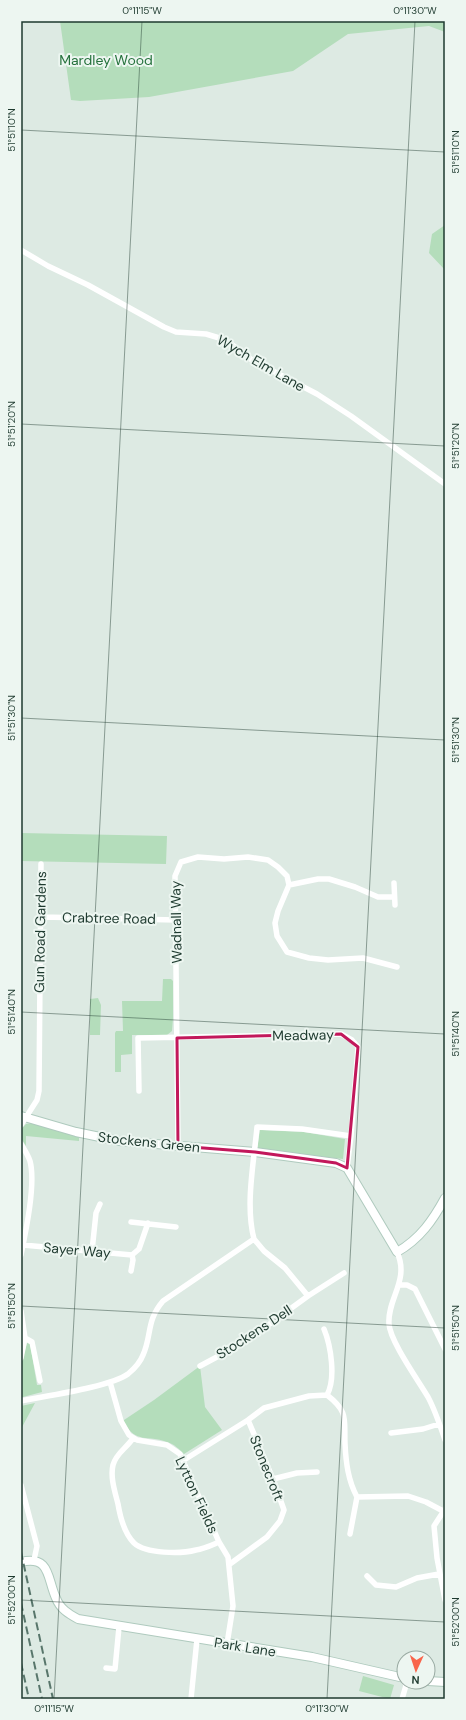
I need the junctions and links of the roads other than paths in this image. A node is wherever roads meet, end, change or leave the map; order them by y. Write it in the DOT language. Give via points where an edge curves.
graph roads {
  1 [pos="21,250"];
  2 [pos="445,484"];
  3 [pos="42,864"];
  4 [pos="394,883"];
  5 [pos="289,885"];
  6 [pos="394,897"];
  7 [pos="395,905"];
  8 [pos="42,917"];
  9 [pos="176,920"];
  10 [pos="397,967"];
  11 [pos="177,1038"];
  12 [pos="139,1091"];
  13 [pos="24,1117"];
  14 [pos="21,1125"];
  15 [pos="351,1136"];
  16 [pos="21,1144"];
  17 [pos="178,1146"];
  18 [pos="255,1152"];
  19 [pos="347,1168"];
  20 [pos="445,1198"];
  21 [pos="100,1204"];
  22 [pos="131,1222"];
  23 [pos="148,1223"];
  24 [pos="176,1226"];
  25 [pos="254,1239"];
  26 [pos="23,1245"];
  27 [pos="92,1251"];
  28 [pos="397,1252"];
  29 [pos="21,1255"];
  30 [pos="132,1255"];
  31 [pos="131,1271"];
  32 [pos="344,1273"];
  33 [pos="400,1285"];
  34 [pos="308,1296"];
  35 [pos="21,1311"];
  36 [pos="324,1329"];
  37 [pos="25,1338"];
  38 [pos="445,1349"];
  39 [pos="21,1358"];
  40 [pos="200,1366"];
  41 [pos="40,1381"];
  42 [pos="110,1382"];
  43 [pos="327,1395"];
  44 [pos="21,1401"];
  45 [pos="248,1420"];
  46 [pos="439,1424"];
  47 [pos="391,1433"];
  48 [pos="133,1438"];
  49 [pos="445,1440"];
  50 [pos="184,1460"];
  51 [pos="317,1472"];
  52 [pos="273,1479"];
  53 [pos="21,1486"];
  54 [pos="357,1497"];
  55 [pos="444,1510"];
  56 [pos="350,1534"];
  57 [pos="220,1542"];
  58 [pos="34,1560"];
  59 [pos="21,1562"];
  60 [pos="230,1564"];
  61 [pos="439,1574"];
  62 [pos="367,1576"];
  63 [pos="445,1600"];
  64 [pos="119,1627"];
  65 [pos="196,1639"];
  66 [pos="227,1644"];
  67 [pos="106,1668"];
  68 [pos="396,1676"];
  69 [pos="191,1699"];
  1 -- 2 [label="street, Wych Elm Lane" via="164,327 176,332 206,334 226,340 252,360 317,394 351,416"];
  3 -- 8 [label="street, Gun Road Gardens"];
  4 -- 6 [label="street"];
  5 -- 6 [label="street" via="329,879 378,897"];
  5 -- 9 [label="street, Wadnall Way" via="287,876 278,867 268,860 259,858 198,857 181,862 175,876"];
  5 -- 10 [label="street" via="275,923 277,936 287,952 328,960 363,958"];
  6 -- 7 [label="street"];
  8 -- 9 [label="street, Crabtree Road"];
  8 -- 13 [label="street, Gun Road Gardens" via="39,972 39,1091 37,1100"];
  9 -- 11 [label="street, Wadnall Way"];
  11 -- 12 [label="street" via="138,1038"];
  11 -- 15 [label="street, Meadway" via="342,1034 352,1040 358,1048"];
  11 -- 17 [label="street, Wadnall Way"];
  13 -- 14 [label="street, Gun Road Gardens"];
  13 -- 17 [label="street, Stockens Green" via="119,1141"];
  15 -- 18 [label="street" via="302,1129 257,1127"];
  15 -- 19 [label="street"];
  16 -- 26 [label="street" via="30,1161 31,1173"];
  17 -- 18 [label="street, Stockens Green"];
  18 -- 19 [label="street, Stockens Green" via="336,1163"];
  18 -- 25 [label="street" via="250,1218"];
  19 -- 28 [label="street"];
  20 -- 28 [label="street" via="423,1232 407,1247"];
  21 -- 27 [label="street" via="95,1218"];
  22 -- 23 [label="street"];
  23 -- 24 [label="street"];
  23 -- 30 [label="street" via="139,1249"];
  25 -- 34 [label="street, Stockens Dell" via="285,1268"];
  25 -- 42 [label="street" via="162,1301 152,1316 146,1347 139,1363 127,1375"];
  26 -- 27 [label="street, Sayer Way"];
  26 -- 29 [label="street"];
  27 -- 30 [label="street, Sayer Way"];
  28 -- 33 [label="street"];
  30 -- 31 [label="street"];
  32 -- 34 [label="street, Stockens Dell"];
  33 -- 38 [label="street" via="415,1289"];
  33 -- 46 [label="street" via="390,1313 390,1329 432,1405"];
  34 -- 40 [label="street, Stockens Dell" via="244,1342"];
  35 -- 37 [label="street"];
  36 -- 43 [label="street" via="331,1355 330,1386"];
  37 -- 39 [label="street"];
  37 -- 41 [label="street" via="32,1342"];
  42 -- 44 [label="street"];
  42 -- 48 [label="street" via="121,1421"];
  43 -- 45 [label="street" via="309,1396 264,1408"];
  43 -- 54 [label="street" via="340,1408 345,1418 347,1469 350,1484"];
  45 -- 50 [label="street"];
  45 -- 52 [label="street, Stonecroft"];
  46 -- 47 [label="street" via="424,1429"];
  46 -- 49 [label="street"];
  48 -- 50 [label="street, Lytton Fields" via="167,1444"];
  48 -- 57 [label="street" via="116,1456 112,1470 119,1511 127,1533 134,1542 151,1550 177,1553 195,1551"];
  50 -- 57 [label="street, Lytton Fields"];
  51 -- 52 [label="street" via="297,1473"];
  52 -- 60 [label="street, Stonecroft" via="284,1510 280,1522 267,1537"];
  53 -- 58 [label="street" via="37,1546"];
  54 -- 55 [label="street" via="408,1496"];
  54 -- 56 [label="street"];
  55 -- 61 [label="street" via="434,1526"];
  57 -- 60 [label="street, Lytton Fields"];
  58 -- 59 [label="street"];
  58 -- 64 [label="street, Park Lane" via="44,1565 56,1599 68,1614"];
  60 -- 66 [label="street, Lytton Fields" via="232,1606"];
  61 -- 62 [label="street" via="417,1578 396,1586 376,1585"];
  61 -- 63 [label="street"];
  64 -- 65 [label="street, Park Lane"];
  64 -- 67 [label="street" via="115,1669"];
  65 -- 66 [label="street, Park Lane"];
  65 -- 69 [label="street"];
  66 -- 68 [label="street, Park Lane" via="312,1657"];
}
